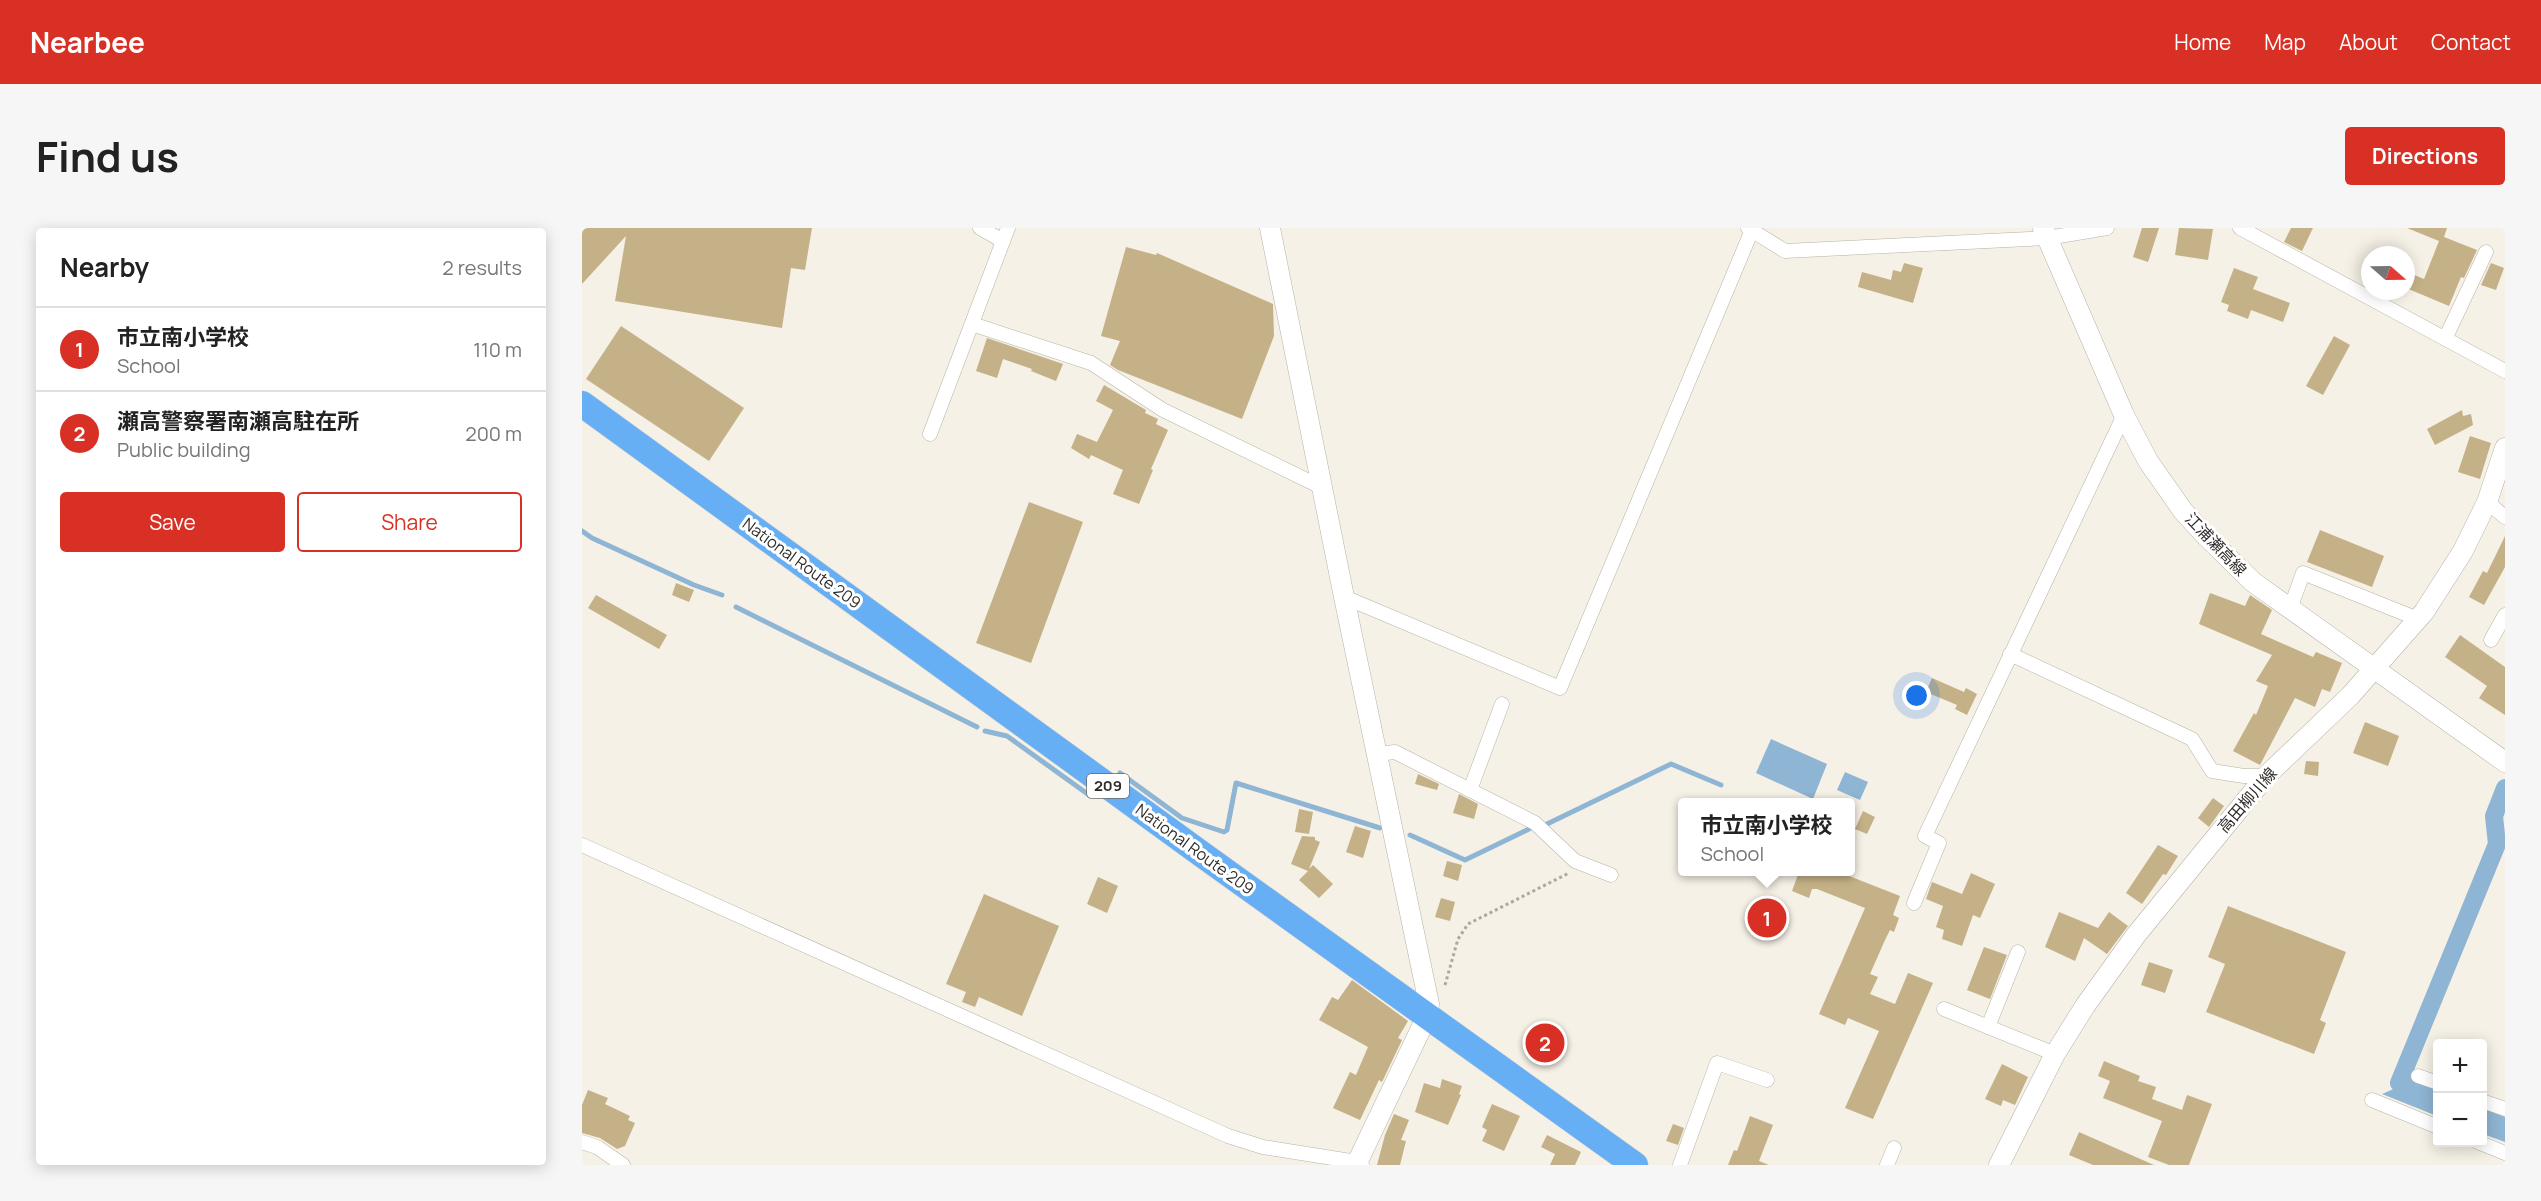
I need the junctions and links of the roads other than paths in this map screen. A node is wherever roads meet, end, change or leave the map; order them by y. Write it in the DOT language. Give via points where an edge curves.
graph roads {
  1 [pos="980,228"];
  2 [pos="1270,228"];
  3 [pos="2107,228"];
  4 [pos="2240,228"];
  5 [pos="1750,229"];
  6 [pos="2045,233"];
  7 [pos="1005,235"];
  8 [pos="2486,252"];
  9 [pos="972,324"];
  10 [pos="2445,339"];
  11 [pos="2504,371"];
  12 [pos="582,404"];
  13 [pos="2124,415"];
  14 [pos="930,434"];
  15 [pos="2505,448"];
  16 [pos="1323,488"];
  17 [pos="2487,502"];
  18 [pos="2505,517"];
  19 [pos="1344,597"];
  20 [pos="2290,609"];
  21 [pos="2505,615"];
  22 [pos="2418,619"];
  23 [pos="2491,640"];
  24 [pos="2010,654"];
  25 [pos="2374,670"];
  26 [pos="1502,704"];
  27 [pos="1377,754"];
  28 [pos="2505,762"];
  29 [pos="2266,776"];
  30 [pos="1470,790"];
  31 [pos="582,845"];
  32 [pos="1611,875"];
  33 [pos="1914,903"];
  34 [pos="2018,952"];
  35 [pos="1944,1009"];
  36 [pos="1426,1017"];
  37 [pos="1988,1027"];
  38 [pos="2055,1054"];
  39 [pos="2418,1076"];
  40 [pos="1767,1080"];
  41 [pos="2433,1081"];
  42 [pos="2372,1100"];
  43 [pos="2487,1103"];
  44 [pos="2505,1109"];
  45 [pos="2433,1125"];
  46 [pos="582,1142"];
  47 [pos="2487,1146"];
  48 [pos="1894,1148"];
  49 [pos="2505,1153"];
  50 [pos="1358,1164"];
  51 [pos="623,1165"];
  52 [pos="1635,1165"];
  53 [pos="1680,1165"];
  54 [pos="1887,1165"];
  55 [pos="1999,1165"];
  1 -- 7 [label="street"];
  2 -- 16 [label="main road"];
  3 -- 6 [label="street"];
  4 -- 10 [label="street"];
  5 -- 6 [label="street" via="1785,251"];
  5 -- 19 [label="street" via="1560,688"];
  6 -- 13 [label="main road, 江浦瀬高線"];
  7 -- 9 [label="street"];
  8 -- 10 [label="street"];
  9 -- 14 [label="street"];
  9 -- 16 [label="street" via="1091,363 1163,410"];
  10 -- 11 [label="street"];
  12 -- 36 [label="highway, National Route 209 / 209"];
  13 -- 20 [label="main road, 江浦瀬高線" via="2148,461 2183,511 2253,582"];
  13 -- 24 [label="street"];
  15 -- 17 [label="main road, 高田柳川線"];
  16 -- 19 [label="main road"];
  17 -- 18 [label="street"];
  17 -- 22 [label="main road, 高田柳川線" via="2463,551"];
  19 -- 27 [label="main road"];
  20 -- 22 [label="street" via="2303,573"];
  20 -- 25 [label="main road, 江浦瀬高線"];
  21 -- 23 [label="street"];
  22 -- 25 [label="main road, 高田柳川線"];
  24 -- 29 [label="street" via="2192,739 2212,771"];
  24 -- 33 [label="street" via="1925,836 1939,843"];
  25 -- 28 [label="main road, 江浦瀬高線"];
  25 -- 29 [label="main road, 高田柳川線"];
  26 -- 30 [label="street"];
  27 -- 30 [label="street" via="1395,752"];
  27 -- 36 [label="main road" via="1429,1004"];
  29 -- 38 [label="main road, 高田柳川線" via="2136,935"];
  30 -- 32 [label="street" via="1535,823 1575,861"];
  31 -- 50 [label="street" via="1228,1136 1263,1147"];
  34 -- 37 [label="street"];
  35 -- 37 [label="street"];
  36 -- 50 [label="main road"];
  36 -- 52 [label="highway, National Route 209 / 209"];
  37 -- 38 [label="street"];
  38 -- 55 [label="main road, 高田柳川線"];
  39 -- 41 [label="street"];
  40 -- 53 [label="street" via="1717,1063"];
  42 -- 45 [label="street"];
  43 -- 44 [label="street"];
  46 -- 51 [label="street"];
  47 -- 49 [label="street"];
  48 -- 54 [label="street"];
}
